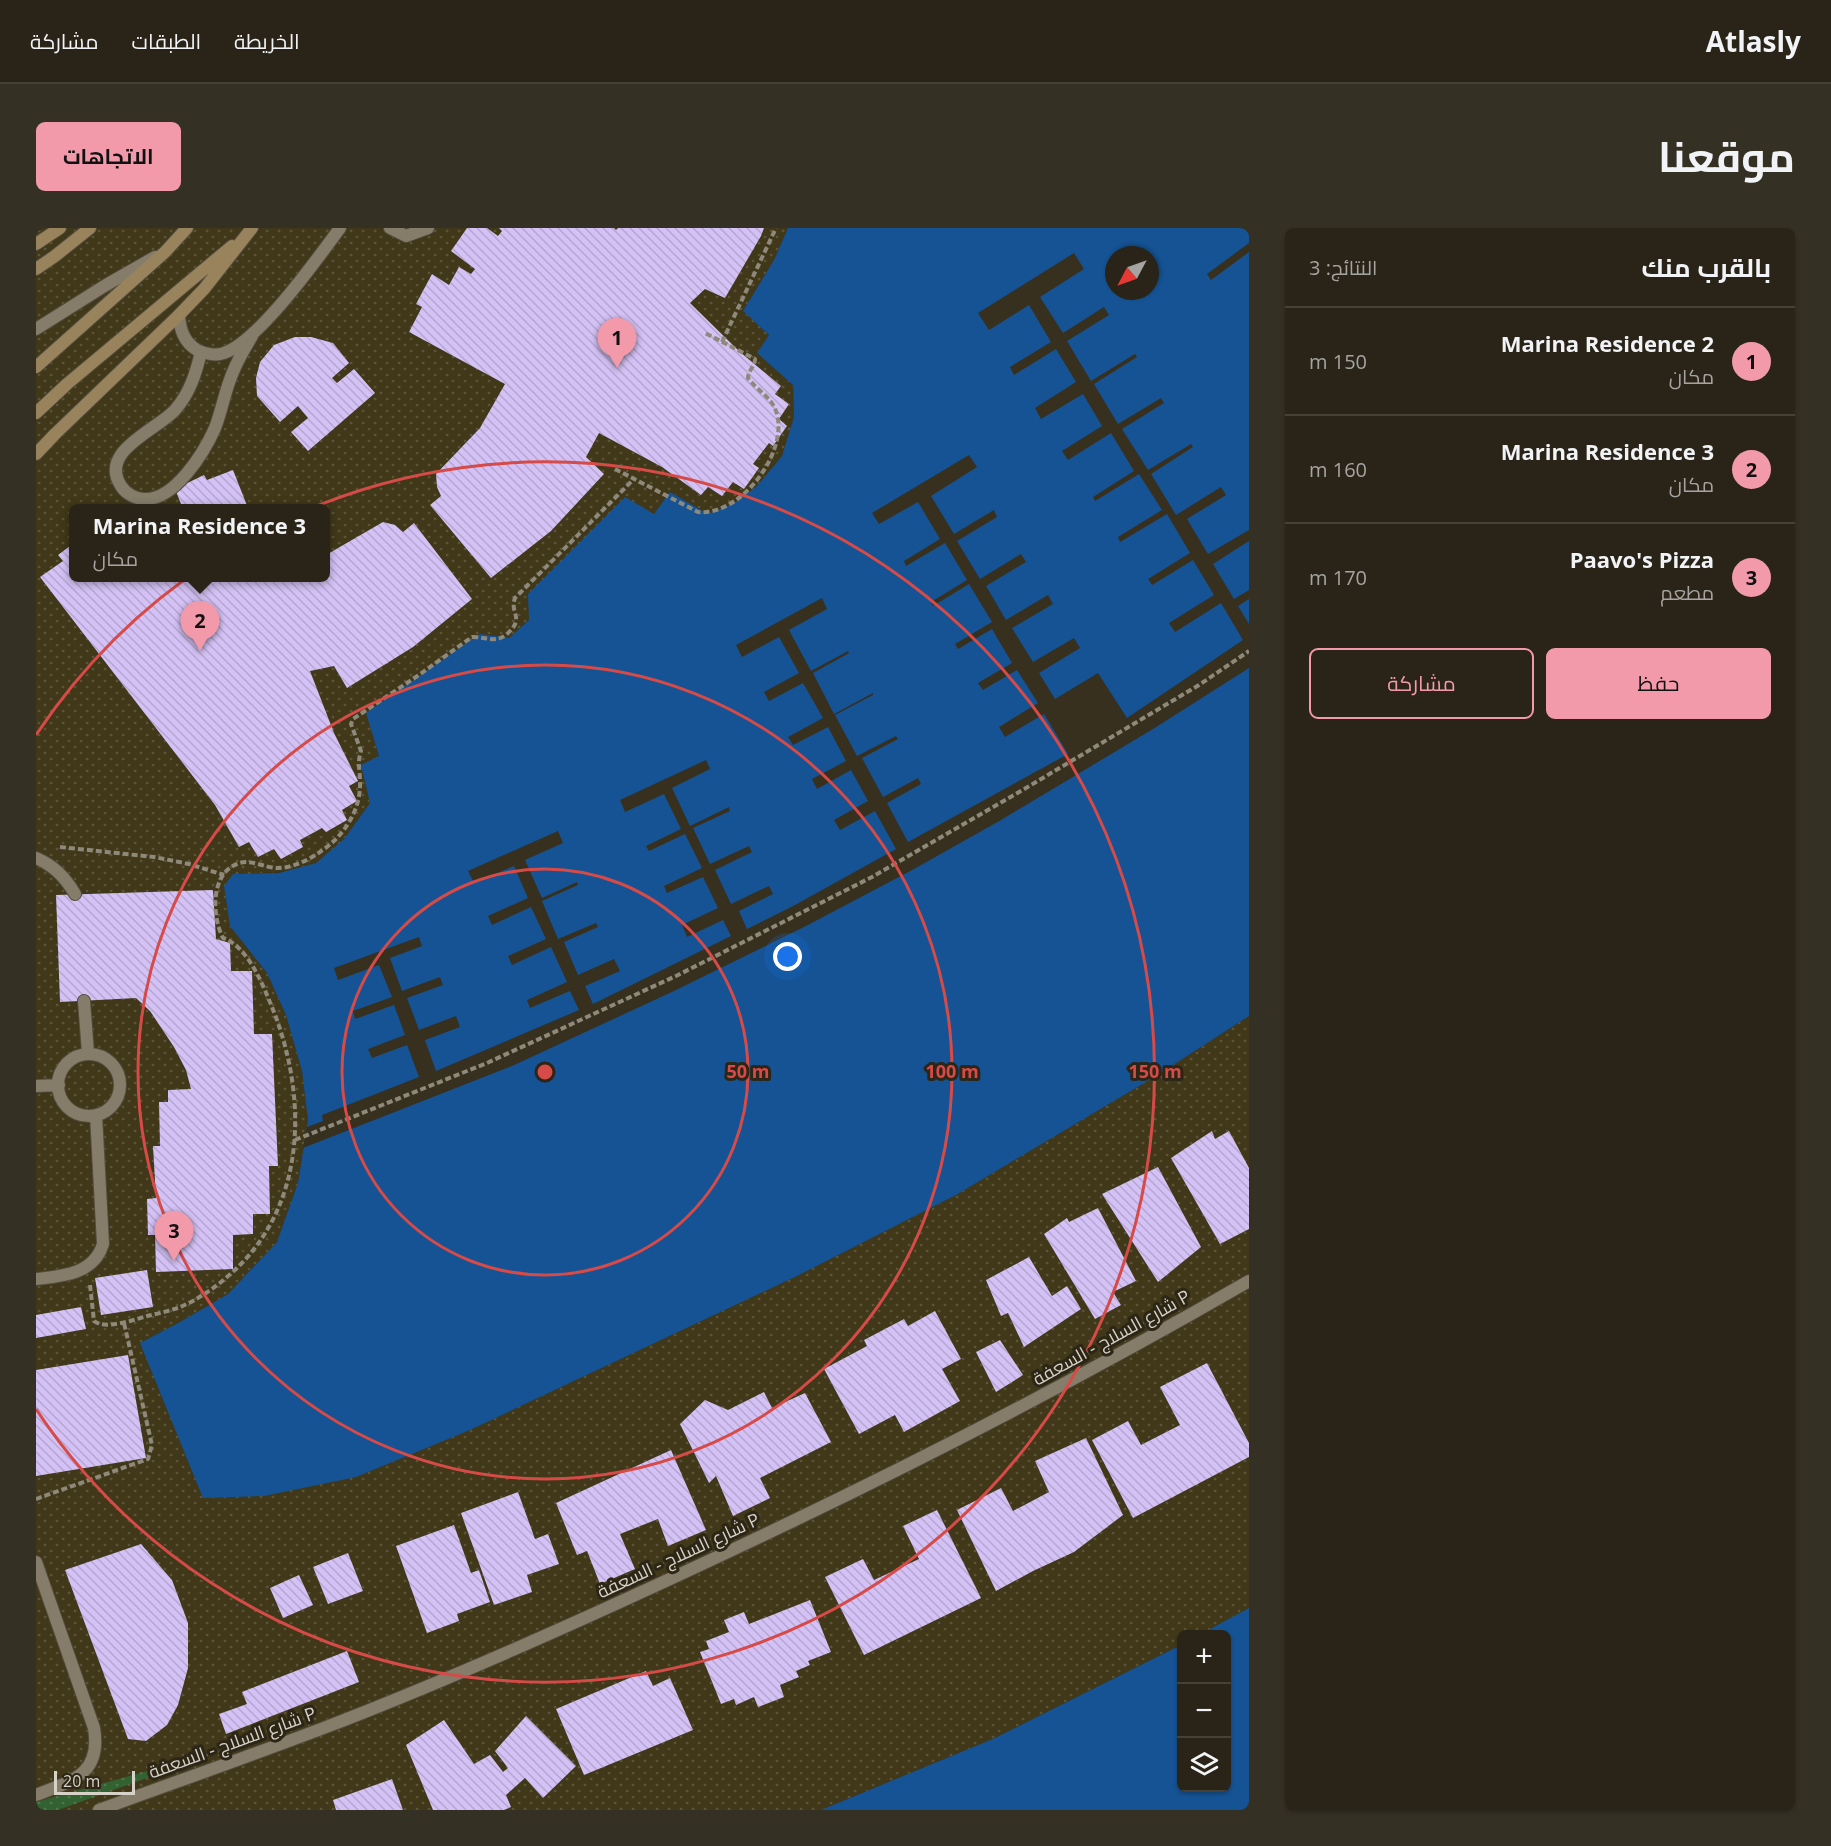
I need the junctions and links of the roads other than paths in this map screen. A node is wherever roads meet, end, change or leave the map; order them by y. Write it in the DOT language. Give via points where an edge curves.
graph roads {
  1 [pos="60,228"];
  2 [pos="90,228"];
  3 [pos="188,228"];
  4 [pos="340,228"];
  5 [pos="390,228"];
  6 [pos="428,228"];
  7 [pos="250,230"];
  8 [pos="36,244"];
  9 [pos="165,252"];
  10 [pos="36,269"];
  11 [pos="179,315"];
  12 [pos="36,329"];
  13 [pos="252,336"];
  14 [pos="201,352"];
  15 [pos="36,367"];
  16 [pos="36,413"];
  17 [pos="36,454"];
  18 [pos="36,858"];
  19 [pos="75,894"];
  20 [pos="84,1001"];
  21 [pos="88,1053"];
  22 [pos="58,1085"];
  23 [pos="36,1086"];
  24 [pos="96,1115"];
  25 [pos="36,1279"];
  26 [pos="1249,1281"];
  27 [pos="36,1563"];
  28 [pos="36,1795"];
  29 [pos="99,1810"];
  1 -- 8 [label="street"];
  2 -- 10 [label="street"];
  3 -- 9 [label="street"];
  4 -- 13 [label="street"];
  5 -- 6 [label="street" via="406,236"];
  7 -- 11 [label="street"];
  7 -- 16 [label="street"];
  9 -- 12 [label="street"];
  9 -- 15 [label="street"];
  11 -- 14 [label="street" via="184,337"];
  11 -- 17 [label="street"];
  13 -- 14 [label="street" via="224,353"];
  13 -- 14 [label="street" via="233,371 216,426 198,459 164,495 153,500 130,495 117,475 122,452 176,409 188,392"];
  18 -- 19 [label="street" via="59,873"];
  20 -- 21 [label="street"];
  21 -- 22 [label="street" via="67,1062"];
  21 -- 24 [label="street" via="105,1057 113,1064 121,1082 110,1109"];
  22 -- 23 [label="street"];
  22 -- 24 [label="street" via="70,1109"];
  24 -- 25 [label="street" via="103,1244 99,1256 88,1266 68,1274"];
  26 -- 29 [label="street, شارع السلاج - السعفة P" via="1070,1380 776,1530 322,1729"];
  27 -- 28 [label="street" via="97,1743 87,1769 76,1779"];
}
